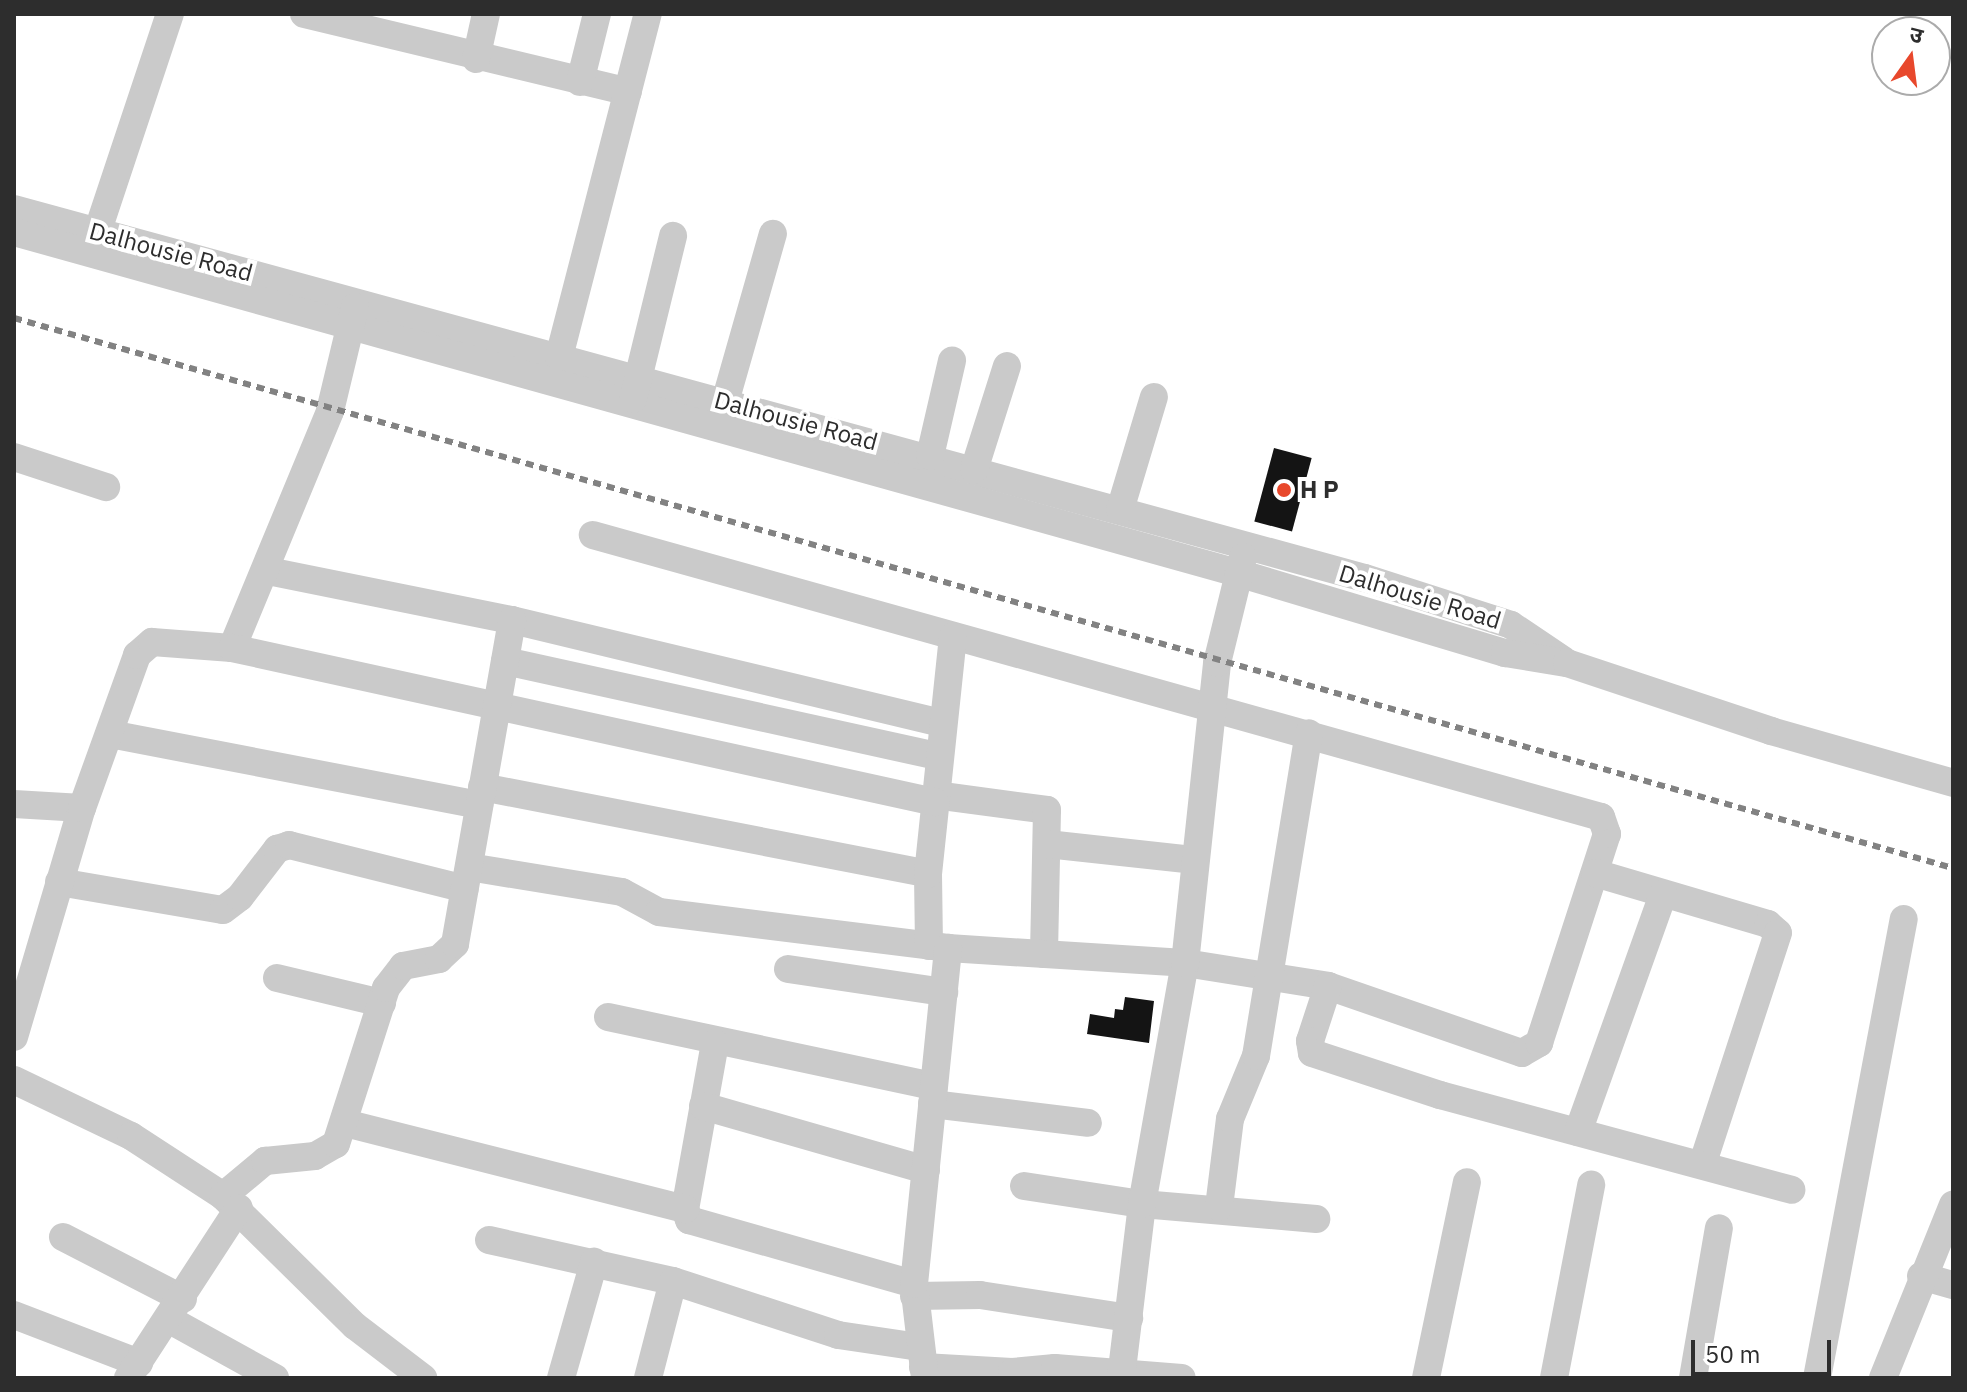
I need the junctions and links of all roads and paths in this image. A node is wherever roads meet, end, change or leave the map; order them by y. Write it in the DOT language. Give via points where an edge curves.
graph roads {
  1 [pos="170,14"];
  2 [pos="304,14"];
  3 [pos="486,14"];
  4 [pos="597,14"];
  5 [pos="648,14"];
  6 [pos="476,59"];
  7 [pos="580,82"];
  8 [pos="628,92"];
  9 [pos="14,209"];
  10 [pos="14,232"];
  11 [pos="97,233"];
  12 [pos="773,234"];
  13 [pos="673,236"];
  14 [pos="354,313"];
  15 [pos="559,357"];
  16 [pos="952,361"];
  17 [pos="1007,366"];
  18 [pos="634,392"];
  19 [pos="1154,397"];
  20 [pos="725,402"];
  21 [pos="930,456"];
  22 [pos="14,457"];
  23 [pos="974,470"];
  24 [pos="106,487"];
  25 [pos="1120,510"];
  26 [pos="593,535"];
  27 [pos="1245,546"];
  28 [pos="268,571"];
  29 [pos="1238,573"];
  30 [pos="512,620"];
  31 [pos="953,636"];
  32 [pos="232,648"];
  33 [pos="505,661"];
  34 [pos="1567,663"];
  35 [pos="497,705"];
  36 [pos="1211,705"];
  37 [pos="942,723"];
  38 [pos="1309,733"];
  39 [pos="110,734"];
  40 [pos="938,756"];
  41 [pos="1953,783"];
  42 [pos="481,796"];
  43 [pos="935,799"];
  44 [pos="14,804"];
  45 [pos="82,808"];
  46 [pos="1047,844"];
  47 [pos="1195,860"];
  48 [pos="1595,873"];
  49 [pos="928,874"];
  50 [pos="467,878"];
  51 [pos="59,882"];
  52 [pos="1663,894"];
  53 [pos="1904,919"];
  54 [pos="939,947"];
  55 [pos="1044,954"];
  56 [pos="1185,963"];
  57 [pos="788,969"];
  58 [pos="277,978"];
  59 [pos="1270,979"];
  60 [pos="1328,986"];
  61 [pos="944,992"];
  62 [pos="382,1003"];
  63 [pos="608,1017"];
  64 [pos="14,1037"];
  65 [pos="715,1043"];
  66 [pos="14,1080"];
  67 [pos="933,1095"];
  68 [pos="703,1106"];
  69 [pos="345,1123"];
  70 [pos="1088,1123"];
  71 [pos="1578,1132"];
  72 [pos="1703,1163"];
  73 [pos="926,1170"];
  74 [pos="1467,1182"];
  75 [pos="1591,1185"];
  76 [pos="1024,1186"];
  77 [pos="1791,1190"];
  78 [pos="231,1202"];
  79 [pos="1142,1204"];
  80 [pos="1953,1205"];
  81 [pos="1219,1207"];
  82 [pos="685,1209"];
  83 [pos="1316,1219"];
  84 [pos="1719,1228"];
  85 [pos="63,1237"];
  86 [pos="489,1240"];
  87 [pos="594,1262"];
  88 [pos="1921,1276"];
  89 [pos="673,1281"];
  90 [pos="1953,1285"];
  91 [pos="914,1290"];
  92 [pos="176,1310"];
  93 [pos="14,1315"];
  94 [pos="1129,1318"];
  95 [pos="922,1364"];
  96 [pos="133,1370"];
  97 [pos="1121,1375"];
  98 [pos="275,1378"];
  99 [pos="423,1378"];
  100 [pos="561,1378"];
  101 [pos="648,1378"];
  102 [pos="1182,1378"];
  103 [pos="1426,1378"];
  104 [pos="1554,1378"];
  105 [pos="1693,1378"];
  106 [pos="1817,1378"];
  107 [pos="1883,1378"];
  1 -- 11 [label="street"];
  2 -- 6 [label="street"];
  3 -- 6 [label="street"];
  4 -- 7 [label="street"];
  5 -- 8 [label="street"];
  6 -- 7 [label="street"];
  7 -- 8 [label="street"];
  8 -- 15 [label="street"];
  9 -- 11 [label="street, Dalhousie Road"];
  10 -- 14 [label="street, Dalhousie Road"];
  11 -- 14 [label="street, Dalhousie Road"];
  12 -- 20 [label="street"];
  13 -- 18 [label="street"];
  14 -- 15 [label="street, Dalhousie Road"];
  14 -- 18 [label="street, Dalhousie Road"];
  14 -- 28 [label="street" via="330,411"];
  15 -- 18 [label="street, Dalhousie Road"];
  16 -- 21 [label="street"];
  17 -- 23 [label="street"];
  18 -- 20 [label="street, Dalhousie Road"];
  18 -- 29 [label="street, Dalhousie Road"];
  19 -- 25 [label="street"];
  20 -- 21 [label="street, Dalhousie Road"];
  21 -- 23 [label="street, Dalhousie Road"];
  22 -- 24 [label="street"];
  23 -- 25 [label="street, Dalhousie Road"];
  25 -- 27 [label="street, Dalhousie Road"];
  26 -- 31 [label="street"];
  27 -- 29 [label="street"];
  27 -- 34 [label="street, Dalhousie Road" via="1496,620"];
  28 -- 30 [label="street"];
  28 -- 32 [label="street"];
  29 -- 34 [label="street, Dalhousie Road" via="1505,653"];
  29 -- 36 [label="street"];
  30 -- 33 [label="street"];
  30 -- 37 [label="street"];
  31 -- 36 [label="street"];
  31 -- 37 [label="street"];
  32 -- 35 [label="street"];
  32 -- 39 [label="street" via="162,641 144,645"];
  33 -- 35 [label="street"];
  33 -- 40 [label="street"];
  34 -- 41 [label="street, Dalhousie Road" via="1771,731"];
  35 -- 42 [label="street"];
  35 -- 43 [label="street"];
  36 -- 38 [label="street"];
  36 -- 47 [label="street"];
  37 -- 40 [label="street"];
  38 -- 48 [label="street" via="1601,817 1608,828"];
  38 -- 59 [label="street"];
  39 -- 42 [label="street"];
  39 -- 45 [label="street"];
  40 -- 43 [label="street"];
  42 -- 49 [label="street"];
  42 -- 50 [label="street"];
  43 -- 46 [label="street" via="1043,808 1050,818"];
  43 -- 49 [label="street"];
  44 -- 45 [label="street"];
  45 -- 51 [label="street"];
  46 -- 47 [label="street"];
  46 -- 55 [label="street"];
  47 -- 56 [label="street"];
  48 -- 52 [label="street"];
  48 -- 60 [label="street" via="1532,1052"];
  49 -- 54 [label="street"];
  50 -- 51 [label="street" via="289,845 277,849 240,897 223,910"];
  50 -- 54 [label="street" via="622,892 659,912"];
  50 -- 62 [label="street" via="450,953 403,966"];
  51 -- 64 [label="street"];
  52 -- 71 [label="street"];
  52 -- 72 [label="street" via="1768,924 1778,933"];
  53 -- 106 [label="street"];
  54 -- 55 [label="street"];
  54 -- 61 [label="street"];
  55 -- 56 [label="street"];
  56 -- 59 [label="street"];
  56 -- 79 [label="street"];
  57 -- 61 [label="street"];
  58 -- 62 [label="street"];
  59 -- 60 [label="street"];
  59 -- 81 [label="street" via="1256,1056 1230,1119"];
  60 -- 71 [label="street" via="1310,1041 1312,1053"];
  61 -- 67 [label="street"];
  62 -- 69 [label="street"];
  63 -- 65 [label="street"];
  65 -- 67 [label="street"];
  65 -- 68 [label="street"];
  66 -- 78 [label="street" via="131,1136"];
  67 -- 70 [label="street"];
  67 -- 73 [label="street"];
  68 -- 73 [label="street"];
  68 -- 82 [label="street"];
  69 -- 78 [label="street" via="326,1153 265,1161"];
  69 -- 82 [label="street"];
  71 -- 72 [label="street"];
  72 -- 77 [label="street"];
  73 -- 91 [label="street"];
  74 -- 103 [label="street"];
  75 -- 104 [label="street"];
  76 -- 79 [label="street"];
  78 -- 92 [label="street"];
  78 -- 99 [label="street" via="355,1326"];
  79 -- 81 [label="street"];
  79 -- 94 [label="street"];
  80 -- 88 [label="street"];
  81 -- 83 [label="street"];
  82 -- 91 [label="street" via="693,1224"];
  84 -- 105 [label="street"];
  85 -- 92 [label="street"];
  86 -- 87 [label="street"];
  87 -- 89 [label="street"];
  87 -- 100 [label="street"];
  88 -- 90 [label="street"];
  88 -- 107 [label="street"];
  89 -- 95 [label="street"];
  89 -- 101 [label="street"];
  91 -- 94 [label="street"];
  91 -- 95 [label="street"];
  92 -- 96 [label="street"];
  92 -- 98 [label="street"];
  93 -- 96 [label="street"];
  94 -- 97 [label="street"];
  95 -- 97 [label="street"];
  97 -- 102 [label="street"];
}
